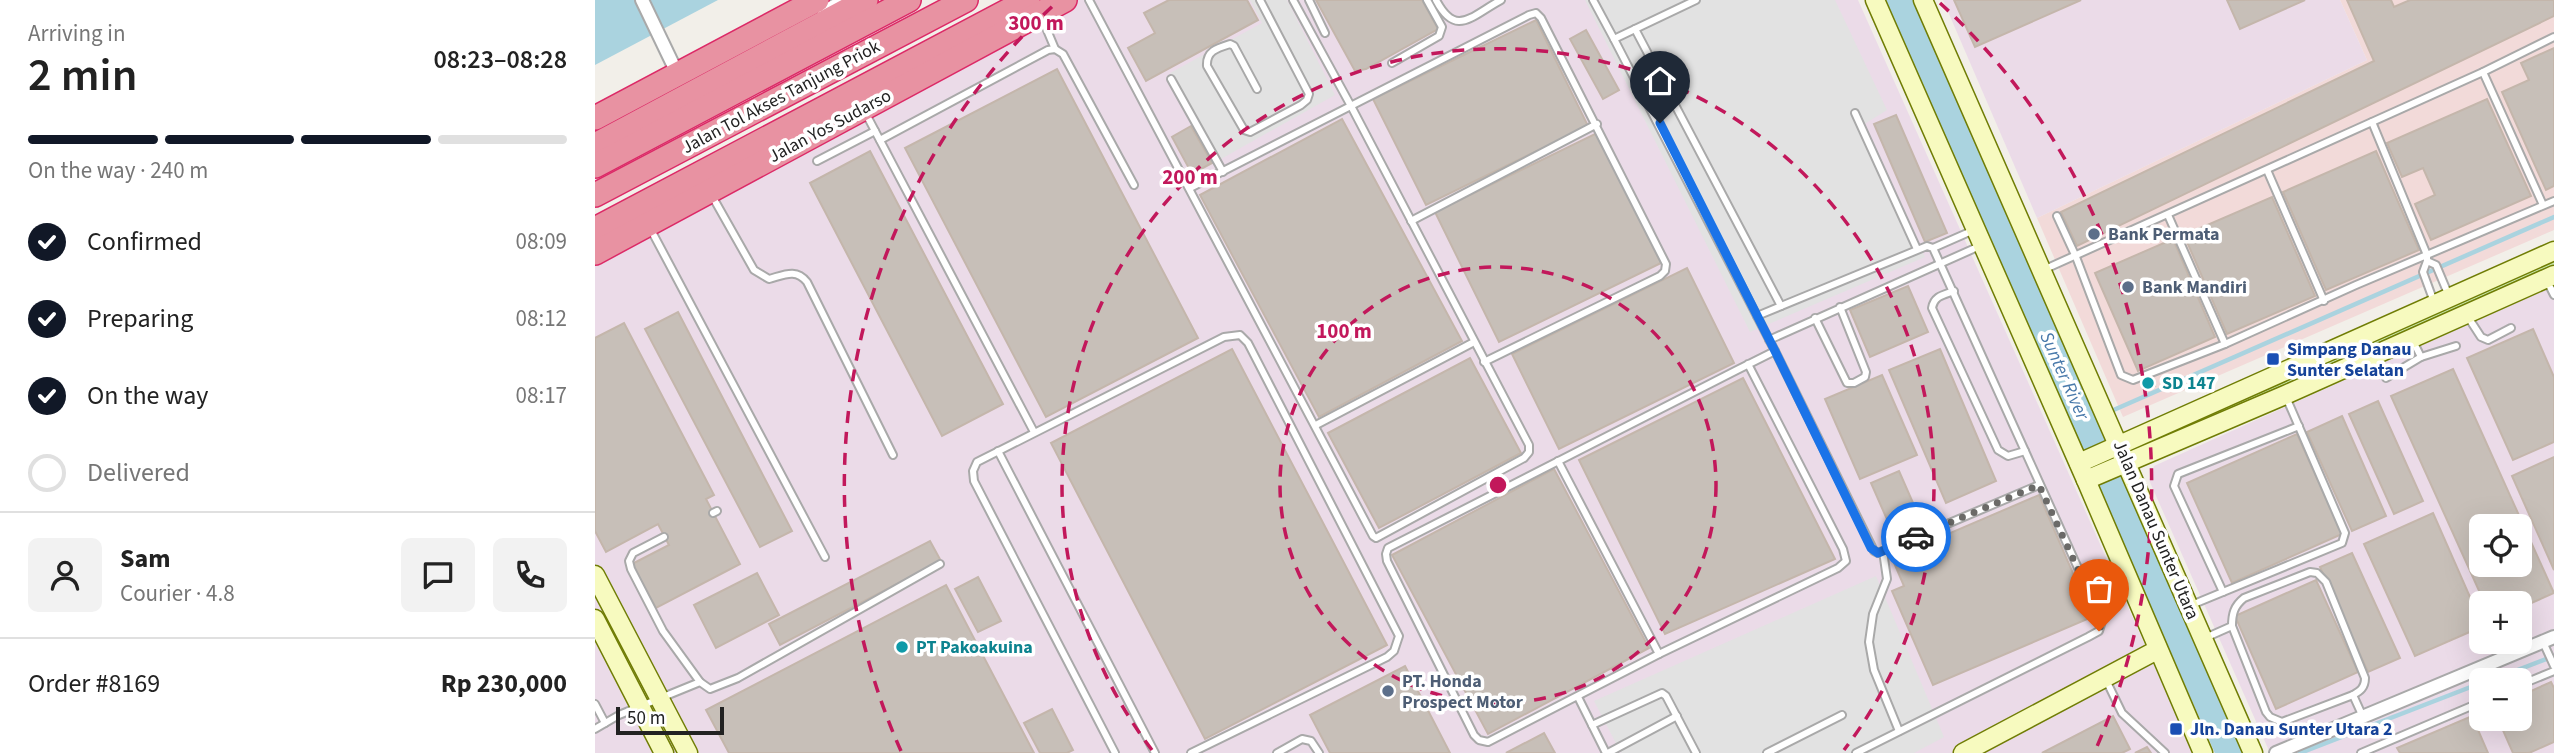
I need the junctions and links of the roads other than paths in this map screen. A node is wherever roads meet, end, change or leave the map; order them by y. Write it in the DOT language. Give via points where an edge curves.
graph roads {
  1 [pos="642,0"];
  2 [pos="839,0"];
  3 [pos="866,0"];
  4 [pos="909,0"];
  5 [pos="966,0"];
  6 [pos="1065,0"];
  7 [pos="1089,0"];
  8 [pos="1260,0"];
  9 [pos="1293,0"];
  10 [pos="1309,0"];
  11 [pos="1427,0"];
  12 [pos="1436,0"];
  13 [pos="1501,0"];
  14 [pos="1593,0"];
  15 [pos="1696,0"];
  16 [pos="1875,0"];
  17 [pos="1923,0"];
  18 [pos="816,6"];
  19 [pos="1034,7"];
  20 [pos="1635,29"];
  21 [pos="1325,33"];
  22 [pos="2554,37"];
  23 [pos="1614,39"];
  24 [pos="1055,49"];
  25 [pos="1392,63"];
  26 [pos="2483,72"];
  27 [pos="678,75"];
  28 [pos="1171,79"];
  29 [pos="1257,89"];
  30 [pos="1351,106"];
  31 [pos="863,109"];
  32 [pos="1855,113"];
  33 [pos="595,118"];
  34 [pos="2372,122"];
  35 [pos="1597,124"];
  36 [pos="875,131"];
  37 [pos="880,140"];
  38 [pos="595,145"];
  39 [pos="817,162"];
  40 [pos="595,166"];
  41 [pos="2267,170"];
  42 [pos="1223,172"];
  43 [pos="1134,185"];
  44 [pos="1190,188"];
  45 [pos="709,191"];
  46 [pos="595,195"];
  47 [pos="2554,201"];
  48 [pos="2543,205"];
  49 [pos="2168,215"];
  50 [pos="2057,216"];
  51 [pos="1411,221"];
  52 [pos="647,224"];
  53 [pos="595,229"];
  54 [pos="1980,237"];
  55 [pos="1933,248"];
  56 [pos="1917,250"];
  57 [pos="2554,251"];
  58 [pos="595,253"];
  59 [pos="2076,257"];
  60 [pos="2427,258"];
  61 [pos="1940,263"];
  62 [pos="2042,271"];
  63 [pos="2550,277"];
  64 [pos="1954,291"];
  65 [pos="2439,293"];
  66 [pos="2554,295"];
  67 [pos="2323,301"];
  68 [pos="1781,306"];
  69 [pos="1840,307"];
  70 [pos="2466,314"];
  71 [pos="1757,316"];
  72 [pos="1815,318"];
  73 [pos="2511,328"];
  74 [pos="2411,338"];
  75 [pos="1769,340"];
  76 [pos="1474,342"];
  77 [pos="2225,344"];
  78 [pos="2456,346"];
  79 [pos="1775,351"];
  80 [pos="2421,358"];
  81 [pos="1484,362"];
  82 [pos="1748,364"];
  83 [pos="2386,378"];
  84 [pos="2285,396"];
  85 [pos="1316,425"];
  86 [pos="2299,425"];
  87 [pos="1034,432"];
  88 [pos="2113,447"];
  89 [pos="998,451"];
  90 [pos="2025,451"];
  91 [pos="893,455"];
  92 [pos="1558,461"];
  93 [pos="2084,461"];
  94 [pos="2121,466"];
  95 [pos="2092,478"];
  96 [pos="2039,485"];
  97 [pos="664,537"];
  98 [pos="1883,551"];
  99 [pos="825,557"];
  100 [pos="940,564"];
  101 [pos="595,575"];
  102 [pos="2223,592"];
  103 [pos="2188,606"];
  104 [pos="596,623"];
  105 [pos="2232,626"];
  106 [pos="2203,639"];
  107 [pos="2548,639"];
  108 [pos="2157,650"];
  109 [pos="1659,654"];
  110 [pos="2552,663"];
  111 [pos="2532,677"];
  112 [pos="2105,678"];
  113 [pos="700,682"];
  114 [pos="2353,695"];
  115 [pos="1578,696"];
  116 [pos="660,699"];
  117 [pos="595,704"];
  118 [pos="639,707"];
  119 [pos="2469,707"];
  120 [pos="1842,715"];
  121 [pos="1677,716"];
  122 [pos="2363,717"];
  123 [pos="605,723"];
  124 [pos="1592,725"];
  125 [pos="595,729"];
  126 [pos="1899,731"];
  127 [pos="1207,750"];
  128 [pos="664,753"];
  129 [pos="688,753"];
  130 [pos="1115,753"];
  131 [pos="1155,753"];
  132 [pos="1191,753"];
  133 [pos="1277,753"];
  134 [pos="1319,753"];
  135 [pos="1607,753"];
  136 [pos="1696,753"];
  137 [pos="1767,753"];
  138 [pos="1856,753"];
  139 [pos="1963,753"];
  140 [pos="2165,753"];
  141 [pos="2203,753"];
  142 [pos="2253,753"];
  143 [pos="2276,753"];
  144 [pos="2361,753"];
  1 -- 27 [label="street"];
  2 -- 18 [label="lane"];
  3 -- 38 [label="highway"];
  4 -- 40 [label="highway, Jalan Tol Akses Tanjung Priok"];
  5 -- 46 [label="highway, Jalan Tol Akses Tanjung Priok"];
  6 -- 19 [label="highway, Jalan Yos Sudarso"];
  7 -- 44 [label="lane"];
  8 -- 29 [label="lane" via="1309,94 1301,105 1250,132 1244,130 1207,66 1209,53 1234,46"];
  9 -- 30 [label="lane"];
  10 -- 21 [label="lane"];
  11 -- 25 [label="lane" via="1442,27 1439,36"];
  12 -- 13 [label="lane" via="1444,15 1459,22"];
  14 -- 23 [label="lane"];
  15 -- 20 [label="lane"];
  16 -- 54 [label="main road"];
  17 -- 62 [label="main road, Jalan Danau Sunter Utara"];
  18 -- 27 [label="highway"];
  19 -- 24 [label="lane"];
  19 -- 31 [label="highway, Jalan Yos Sudarso"];
  19 -- 53 [label="highway"];
  20 -- 23 [label="lane"];
  20 -- 68 [label="lane"];
  22 -- 26 [label="lane"];
  23 -- 71 [label="lane"];
  24 -- 37 [label="lane"];
  24 -- 43 [label="lane" via="1063,54"];
  26 -- 34 [label="lane"];
  26 -- 48 [label="lane"];
  27 -- 33 [label="highway"];
  28 -- 42 [label="lane"];
  30 -- 35 [label="lane" via="1536,13"];
  30 -- 42 [label="lane"];
  30 -- 51 [label="lane"];
  31 -- 36 [label="lane"];
  31 -- 45 [label="highway, Jalan Yos Sudarso"];
  32 -- 56 [label="lane"];
  34 -- 41 [label="lane"];
  34 -- 60 [label="lane"];
  35 -- 51 [label="lane"];
  35 -- 81 [label="lane" via="1666,264 1665,271"];
  36 -- 37 [label="lane"];
  36 -- 39 [label="lane"];
  37 -- 87 [label="lane"];
  41 -- 49 [label="lane"];
  41 -- 67 [label="lane"];
  42 -- 44 [label="lane"];
  44 -- 85 [label="lane"];
  45 -- 52 [label="highway, Jalan Yos Sudarso"];
  45 -- 91 [label="lane" via="754,271 769,279 794,272 807,282"];
  47 -- 48 [label="lane"];
  48 -- 60 [label="lane"];
  49 -- 59 [label="lane"];
  49 -- 77 [label="lane"];
  50 -- 59 [label="lane"];
  51 -- 76 [label="lane"];
  52 -- 58 [label="highway, Jalan Yos Sudarso"];
  52 -- 99 [label="lane"];
  54 -- 55 [label="lane"];
  54 -- 61 [label="lane"];
  54 -- 93 [label="main road"];
  55 -- 56 [label="lane"];
  55 -- 61 [label="lane"];
  56 -- 68 [label="lane"];
  57 -- 65 [label="main road"];
  59 -- 62 [label="lane"];
  59 -- 77 [label="lane" via="2121,375 2127,380"];
  60 -- 65 [label="lane" via="2436,265"];
  60 -- 65 [label="lane" via="2423,272"];
  60 -- 67 [label="lane"];
  61 -- 64 [label="lane"];
  61 -- 69 [label="lane"];
  62 -- 88 [label="main road, Jalan Danau Sunter Utara" via="2105,414"];
  63 -- 66 [label="lane"];
  63 -- 70 [label="main road"];
  64 -- 90 [label="lane"];
  64 -- 90 [label="lane" via="1939,296 1932,308 1998,450 2008,456"];
  65 -- 88 [label="main road"];
  67 -- 77 [label="lane"];
  68 -- 71 [label="lane"];
  69 -- 72 [label="lane"];
  69 -- 72 [label="lane" via="1866,372 1854,383 1847,383"];
  70 -- 73 [label="lane" via="2488,340"];
  70 -- 74 [label="main road"];
  71 -- 75 [label="lane"];
  72 -- 75 [label="lane"];
  74 -- 80 [label="lane"];
  74 -- 84 [label="main road"];
  75 -- 79 [label="lane"];
  76 -- 81 [label="lane"];
  76 -- 85 [label="lane"];
  78 -- 80 [label="lane"];
  79 -- 82 [label="lane"];
  79 -- 98 [label="lane" via="1871,548"];
  80 -- 83 [label="lane"];
  81 -- 85 [label="lane" via="1529,452 1381,537 1373,536"];
  82 -- 92 [label="lane"];
  82 -- 109 [label="lane" via="1846,561"];
  84 -- 86 [label="lane"];
  84 -- 94 [label="main road"];
  86 -- 102 [label="lane" via="2345,538"];
  86 -- 102 [label="lane" via="2178,474 2174,486"];
  87 -- 89 [label="lane"];
  87 -- 127 [label="lane" via="1224,337 1240,335 1248,343 1399,636 1394,652 1387,657"];
  88 -- 93 [label="main road"];
  88 -- 94 [label="main road, Jalan Danau Sunter Utara"];
  89 -- 130 [label="lane" via="977,462 974,481"];
  89 -- 131 [label="lane"];
  90 -- 96 [label="lane"];
  92 -- 109 [label="lane"];
  92 -- 115 [label="lane" via="1388,548 1385,554 1479,740 1488,742"];
  93 -- 95 [label="main road"];
  94 -- 95 [label="main road"];
  94 -- 103 [label="main road, Jalan Danau Sunter Utara"];
  95 -- 108 [label="main road"];
  96 -- 98 [label="lane"];
  96 -- 126 [label="lane" via="2102,621 2099,631"];
  97 -- 113 [label="lane" via="633,553 629,561 663,631"];
  98 -- 126 [label="lane" via="1887,579 1873,614 1869,642 1874,670"];
  100 -- 113 [label="lane" via="738,678 710,689"];
  101 -- 116 [label="main road"];
  102 -- 103 [label="lane"];
  103 -- 106 [label="main road, Jalan Danau Sunter Utara"];
  104 -- 118 [label="main road"];
  105 -- 106 [label="lane"];
  105 -- 114 [label="lane" via="2270,717 2282,722"];
  105 -- 114 [label="lane" via="2233,611 2244,598 2317,573 2326,582 2365,678 2362,690"];
  106 -- 142 [label="main road, Jalan Danau Sunter Utara"];
  107 -- 110 [label="lane"];
  107 -- 122 [label="street"];
  108 -- 112 [label="main road"];
  108 -- 141 [label="main road"];
  109 -- 115 [label="lane"];
  110 -- 111 [label="lane"];
  112 -- 139 [label="main road"];
  112 -- 140 [label="lane" via="2122,713"];
  113 -- 116 [label="lane"];
  114 -- 122 [label="lane"];
  115 -- 124 [label="lane"];
  116 -- 118 [label="lane"];
  116 -- 129 [label="main road"];
  117 -- 123 [label="lane"];
  118 -- 123 [label="lane"];
  118 -- 128 [label="main road"];
  119 -- 144 [label="lane"];
  120 -- 137 [label="lane"];
  121 -- 124 [label="lane" via="1662,693"];
  121 -- 135 [label="lane"];
  121 -- 136 [label="lane"];
  122 -- 143 [label="street"];
  123 -- 125 [label="lane"];
  124 -- 135 [label="lane"];
  126 -- 138 [label="lane"];
  127 -- 132 [label="lane"];
  133 -- 134 [label="lane" via="1302,739 1311,741"];
}
